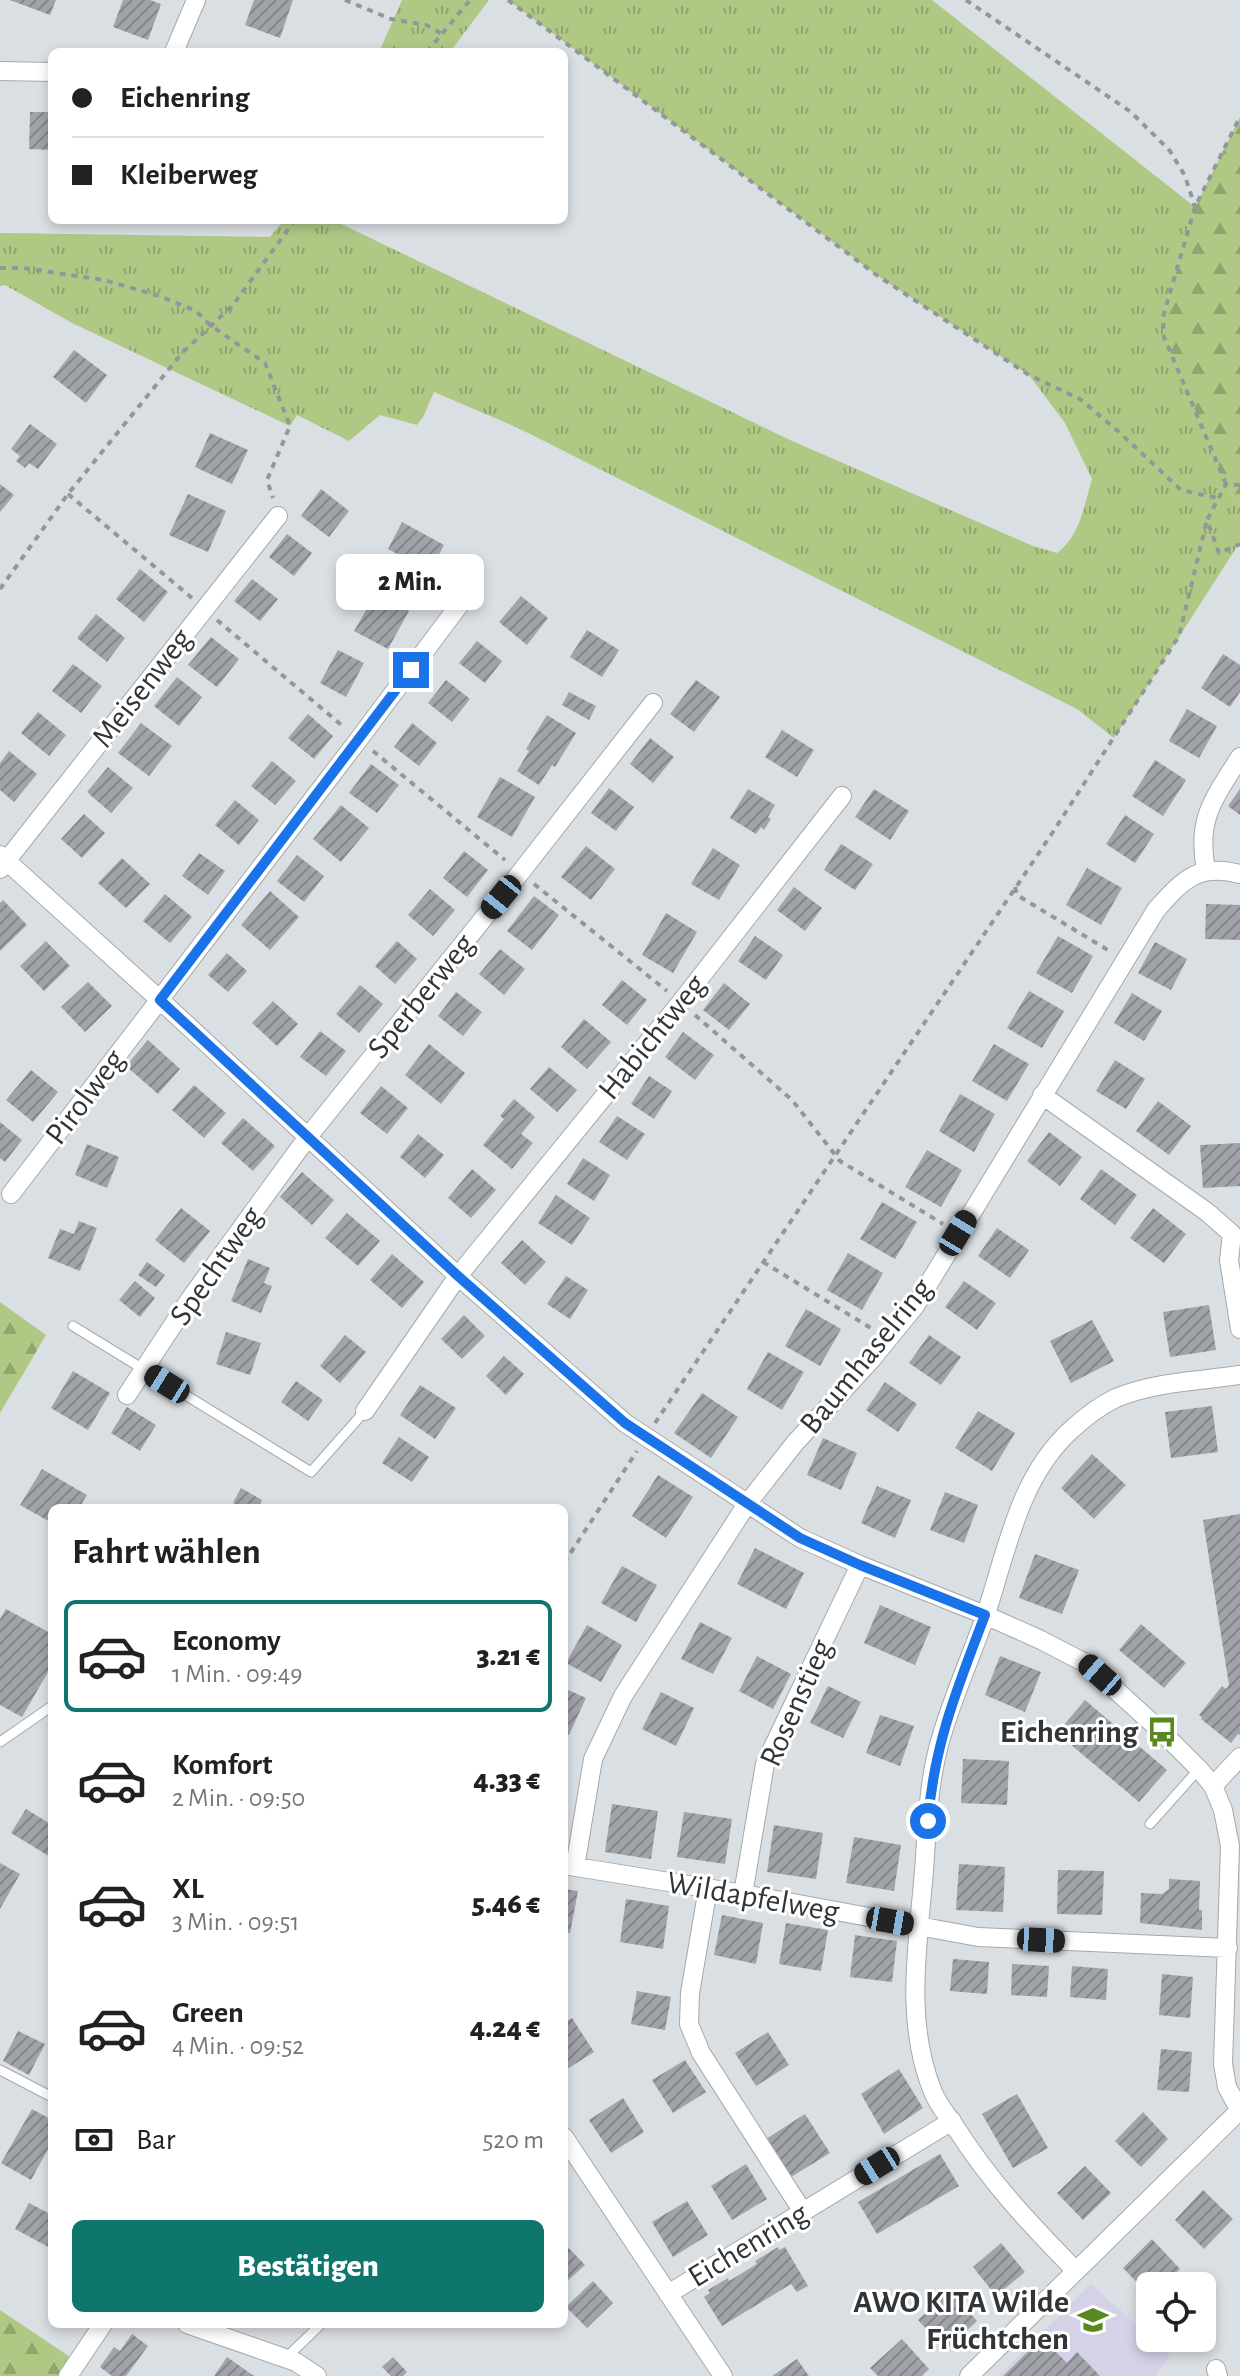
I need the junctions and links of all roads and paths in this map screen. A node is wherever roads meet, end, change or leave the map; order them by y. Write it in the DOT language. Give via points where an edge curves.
graph roads {
  1 [pos="196,0"];
  2 [pos="345,0"];
  3 [pos="470,0"];
  4 [pos="508,0"];
  5 [pos="966,0"];
  6 [pos="442,34"];
  7 [pos="176,48"];
  8 [pos="430,48"];
  9 [pos="0,71"];
  10 [pos="48,72"];
  11 [pos="1240,117"];
  12 [pos="1195,207"];
  13 [pos="292,224"];
  14 [pos="0,268"];
  15 [pos="210,325"];
  16 [pos="1226,484"];
  17 [pos="1240,485"];
  18 [pos="68,494"];
  19 [pos="1218,498"];
  20 [pos="278,516"];
  21 [pos="1207,520"];
  22 [pos="1240,544"];
  23 [pos="0,589"];
  24 [pos="463,600"];
  25 [pos="204,609"];
  26 [pos="653,703"];
  27 [pos="359,739"];
  28 [pos="1240,757"];
  29 [pos="842,796"];
  30 [pos="2,862"];
  31 [pos="1206,870"];
  32 [pos="520,873"];
  33 [pos="1240,874"];
  34 [pos="1015,887"];
  35 [pos="1126,961"];
  36 [pos="160,1000"];
  37 [pos="681,1002"];
  38 [pos="1042,1095"];
  39 [pos="307,1138"];
  40 [pos="835,1156"];
  41 [pos="11,1194"];
  42 [pos="1236,1231"];
  43 [pos="958,1233"];
  44 [pos="763,1262"];
  45 [pos="458,1276"];
  46 [pos="73,1326"];
  47 [pos="1240,1329"];
  48 [pos="889,1339"];
  49 [pos="143,1369"];
  50 [pos="1240,1375"];
  51 [pos="127,1395"];
  52 [pos="365,1411"];
  53 [pos="645,1437"];
  54 [pos="747,1504"];
  55 [pos="568,1557"];
  56 [pos="860,1565"];
  57 [pos="985,1615"];
  58 [pos="48,1709"];
  59 [pos="0,1742"];
  60 [pos="1240,1757"];
  61 [pos="1199,1769"];
  62 [pos="1213,1786"];
  63 [pos="1150,1824"];
  64 [pos="1235,1846"];
  65 [pos="570,1866"];
  66 [pos="708,1888"];
  67 [pos="743,1894"];
  68 [pos="920,1926"];
  69 [pos="1228,1948"];
  70 [pos="0,2070"];
  71 [pos="48,2095"];
  72 [pos="1240,2111"];
  73 [pos="952,2121"];
  74 [pos="568,2143"];
  75 [pos="803,2212"];
  76 [pos="1076,2271"];
  77 [pos="668,2294"];
  78 [pos="100,2328"];
  79 [pos="199,2328"];
  80 [pos="317,2328"];
  81 [pos="286,2358"];
  82 [pos="68,2376"];
  83 [pos="317,2376"];
  84 [pos="723,2376"];
  85 [pos="969,2376"];
  1 -- 7 [label="street"];
  2 -- 6 [label="path"];
  3 -- 6 [label="path"];
  4 -- 19 [label="path" via="878,276 1029,375 1080,399 1181,490"];
  5 -- 12 [label="path" via="1131,112 1170,151"];
  6 -- 8 [label="path"];
  9 -- 10 [label="street"];
  11 -- 12 [label="path"];
  12 -- 16 [label="path" via="1163,317 1164,337"];
  13 -- 15 [label="path" via="233,305"];
  14 -- 15 [label="path" via="62,273 128,287 196,311"];
  15 -- 18 [label="path"];
  15 -- 20 [label="path" via="265,363 290,426 267,480"];
  16 -- 17 [label="path"];
  16 -- 19 [label="path"];
  18 -- 23 [label="path"];
  18 -- 25 [label="path"];
  19 -- 21 [label="path"];
  20 -- 25 [label="street, Meisenweg"];
  21 -- 22 [label="path" via="1219,553"];
  21 -- 34 [label="path" via="1179,636"];
  24 -- 27 [label="street, Pirolweg"];
  25 -- 27 [label="path"];
  25 -- 30 [label="street, Meisenweg"];
  26 -- 32 [label="street, Sperberweg"];
  27 -- 32 [label="path"];
  27 -- 36 [label="street, Pirolweg"];
  28 -- 31 [label="street" via="1203,821"];
  29 -- 37 [label="street, Habichtweg"];
  30 -- 36 [label="street"];
  31 -- 33 [label="street"];
  31 -- 35 [label="street, Baumhaselring" via="1178,885 1156,910"];
  32 -- 37 [label="path"];
  32 -- 39 [label="street, Sperberweg"];
  34 -- 35 [label="path" via="1017,895"];
  34 -- 40 [label="path"];
  35 -- 38 [label="street, Baumhaselring"];
  36 -- 39 [label="street"];
  36 -- 41 [label="street, Pirolweg"];
  37 -- 40 [label="path" via="792,1100"];
  37 -- 45 [label="street, Habichtweg"];
  38 -- 42 [label="street"];
  38 -- 43 [label="street, Baumhaselring"];
  39 -- 45 [label="street"];
  39 -- 49 [label="street, Spechtweg"];
  40 -- 43 [label="path"];
  40 -- 44 [label="path"];
  42 -- 47 [label="street" via="1229,1260"];
  43 -- 48 [label="street, Baumhaselring"];
  44 -- 48 [label="path"];
  44 -- 53 [label="path"];
  45 -- 52 [label="street, Habichtweg"];
  45 -- 53 [label="street"];
  46 -- 49 [label="lane"];
  48 -- 54 [label="street, Baumhaselring"];
  49 -- 51 [label="street, Spechtweg"];
  49 -- 52 [label="lane" via="311,1472"];
  50 -- 57 [label="street" via="1152,1387 1115,1399 1069,1432 1043,1462 1014,1518"];
  53 -- 54 [label="street"];
  53 -- 55 [label="path"];
  54 -- 56 [label="street" via="800,1538"];
  54 -- 65 [label="street, Baumhaselring" via="623,1696 593,1759"];
  56 -- 57 [label="street"];
  56 -- 67 [label="street, Rosenstieg" via="765,1764"];
  57 -- 61 [label="street" via="1087,1664"];
  57 -- 68 [label="street" via="938,1747"];
  58 -- 59 [label="lane"];
  60 -- 62 [label="street"];
  61 -- 62 [label="street"];
  61 -- 63 [label="lane"];
  62 -- 64 [label="street"];
  64 -- 69 [label="street"];
  65 -- 66 [label="street, Wildapfelweg"];
  66 -- 67 [label="street, Wildapfelweg"];
  66 -- 75 [label="street" via="689,2024 701,2053"];
  67 -- 68 [label="street, Wildapfelweg"];
  68 -- 69 [label="street, Wildapfelweg" via="978,1937"];
  68 -- 73 [label="street" via="914,1995 920,2044 933,2094"];
  69 -- 72 [label="street" via="1223,2064 1227,2087"];
  70 -- 71 [label="lane"];
  72 -- 76 [label="street"];
  73 -- 75 [label="street, Eichenring"];
  73 -- 76 [label="street" via="1020,2214"];
  74 -- 77 [label="street"];
  75 -- 77 [label="street, Eichenring"];
  76 -- 85 [label="street"];
  77 -- 84 [label="street"];
  78 -- 82 [label="street"];
  79 -- 81 [label="street"];
  80 -- 81 [label="lane"];
  81 -- 83 [label="street"];
}
